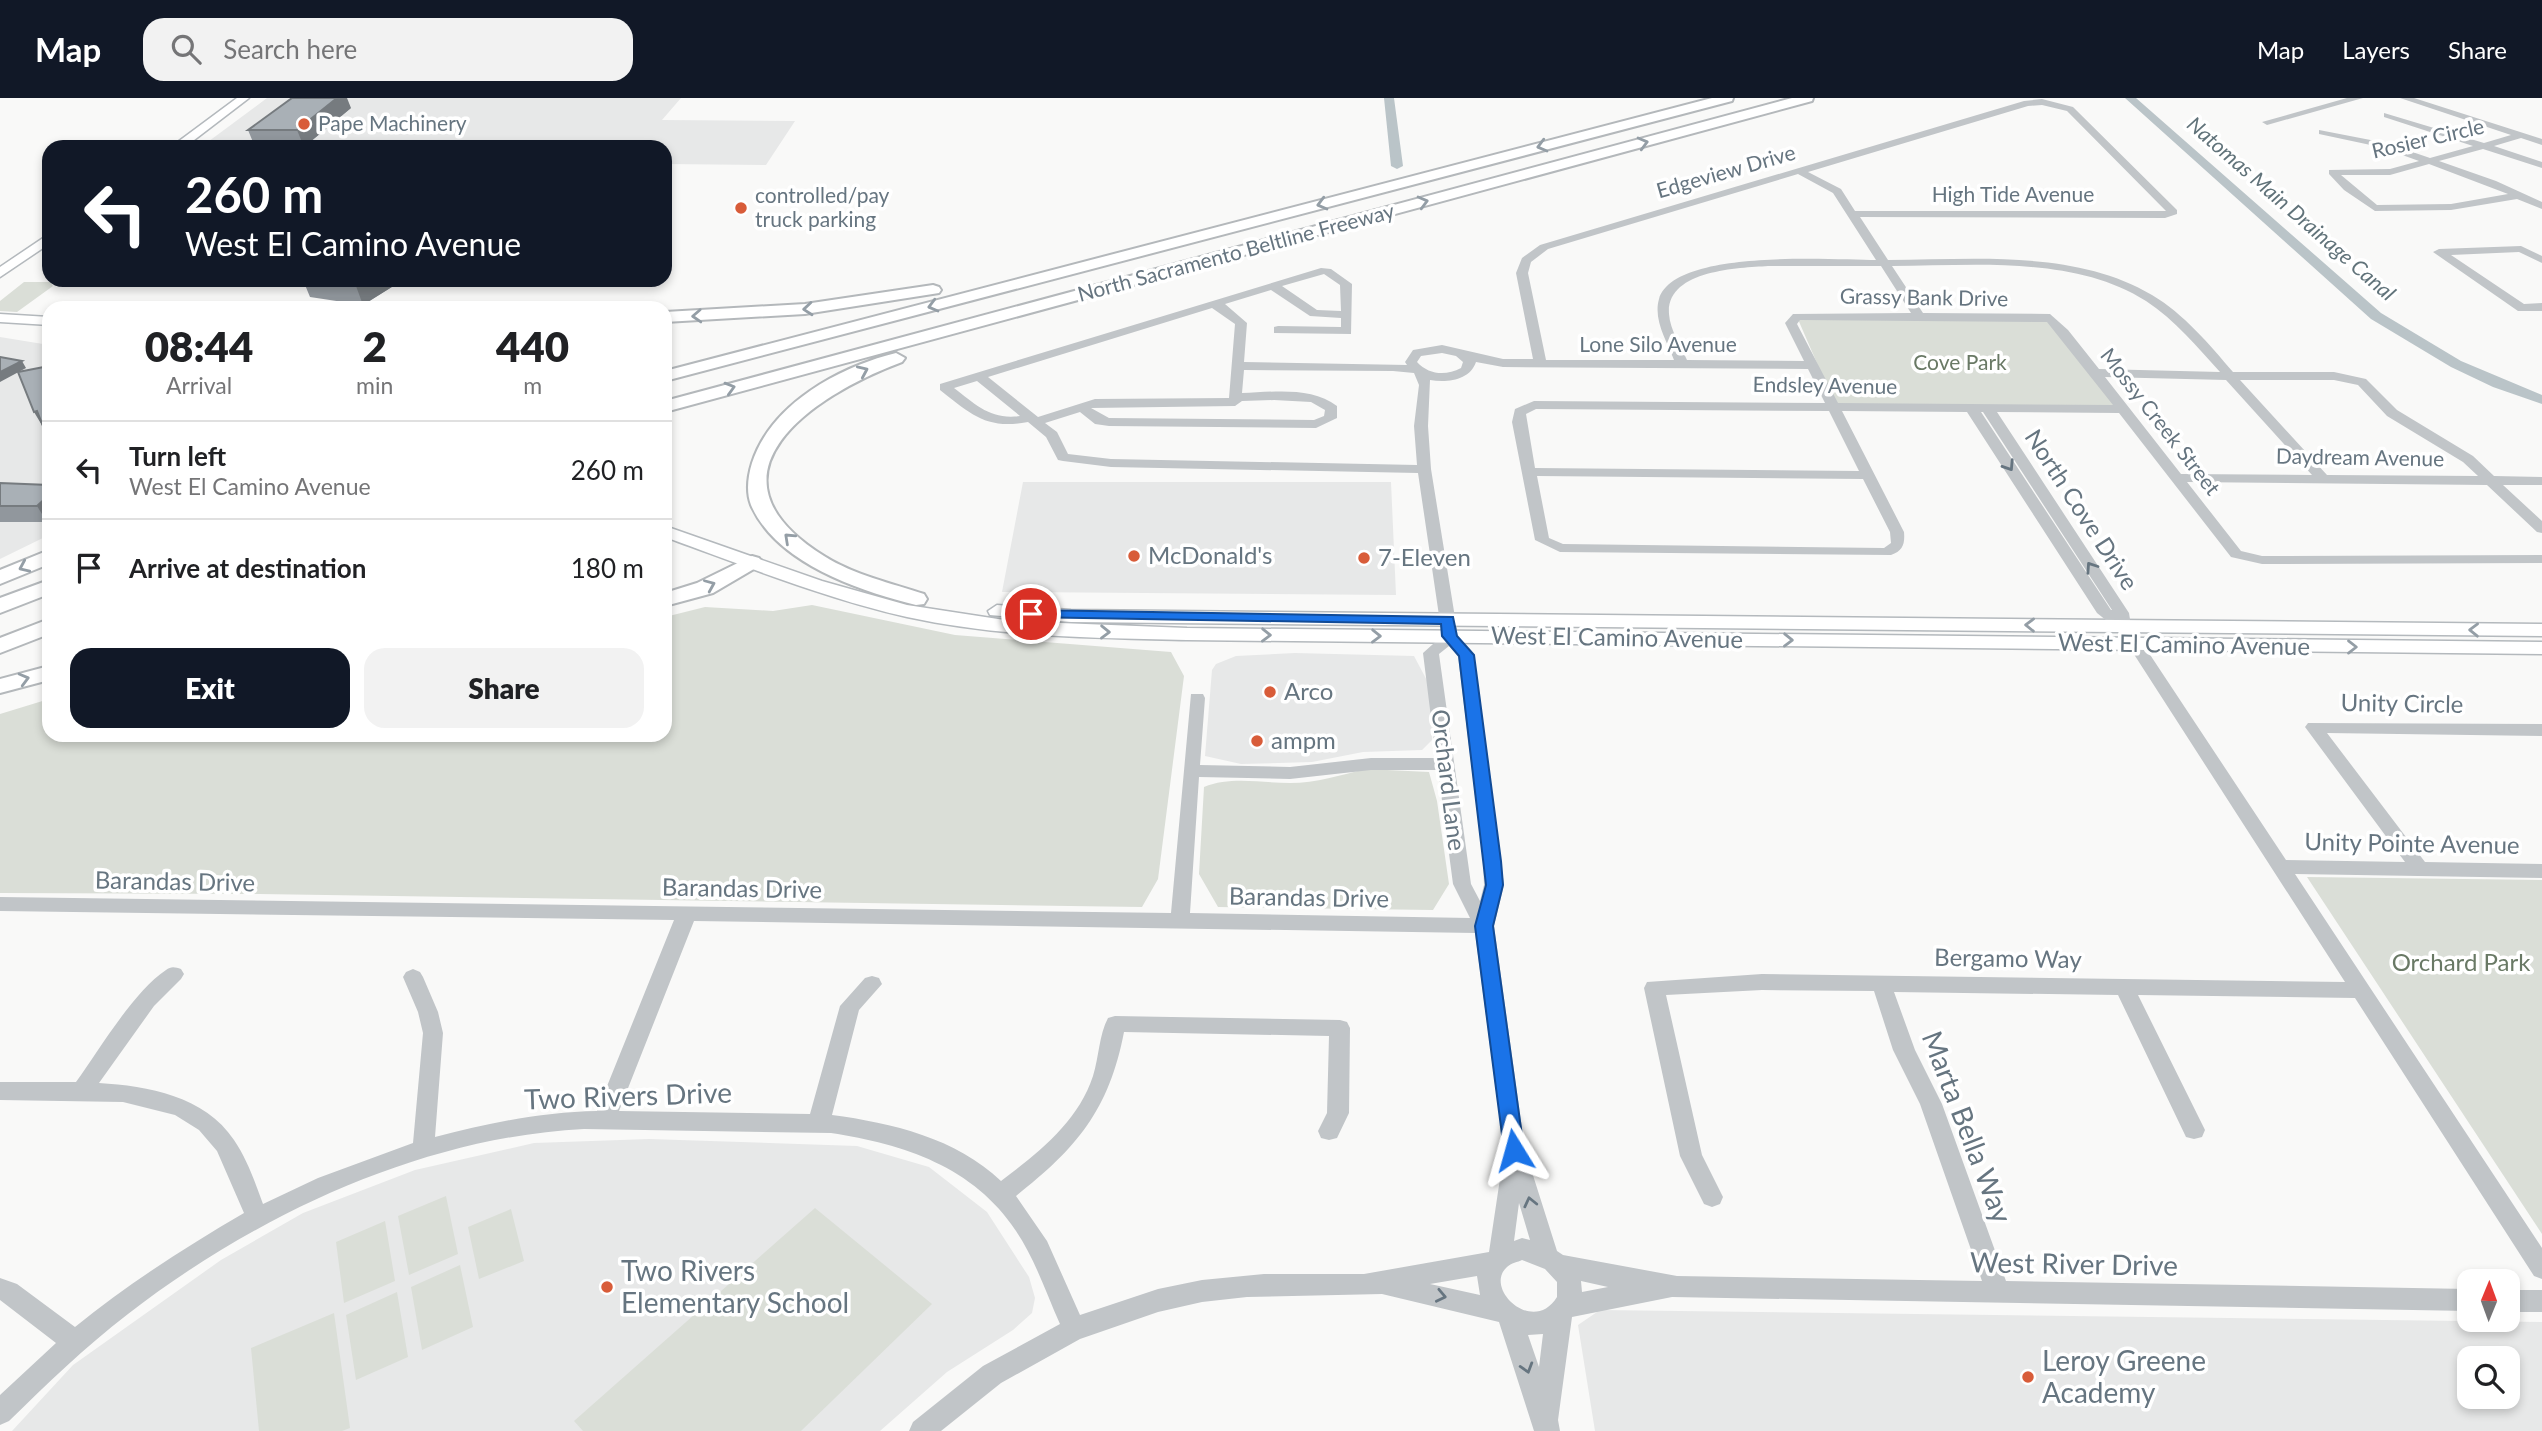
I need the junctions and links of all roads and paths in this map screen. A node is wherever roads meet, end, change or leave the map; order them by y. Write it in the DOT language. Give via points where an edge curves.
graph roads {
  1 [pos="244,98"];
  2 [pos="1727,98"];
  3 [pos="1807,98"];
  4 [pos="2358,98"];
  5 [pos="2404,98"];
  6 [pos="2387,115"];
  7 [pos="2267,122"];
  8 [pos="2322,132"];
  9 [pos="2523,135"];
  10 [pos="187,140"];
  11 [pos="2542,142"];
  12 [pos="2486,146"];
  13 [pos="2431,162"];
  14 [pos="2542,165"];
  15 [pos="1799,171"];
  16 [pos="2519,195"];
  17 [pos="2542,206"];
  18 [pos="2173,212"];
  19 [pos="1853,214"];
  20 [pos="1236,227"];
  21 [pos="42,243"];
  22 [pos="2542,246"];
  23 [pos="2521,249"];
  24 [pos="1225,256"];
  25 [pos="2542,260"];
  26 [pos="1885,263"];
  27 [pos="0,273"];
  28 [pos="1272,285"];
  29 [pos="1212,304"];
  30 [pos="2542,307"];
  31 [pos="1347,315"];
  32 [pos="1919,316"];
  33 [pos="672,317"];
  34 [pos="0,318"];
  35 [pos="2050,318"];
  36 [pos="42,321"];
  37 [pos="0,327"];
  38 [pos="42,329"];
  39 [pos="1278,330"];
  40 [pos="1413,357"];
  41 [pos="1239,362"];
  42 [pos="1467,363"];
  43 [pos="1540,363"];
  44 [pos="1682,364"];
  45 [pos="1814,365"];
  46 [pos="1421,372"];
  47 [pos="2094,373"];
  48 [pos="672,374"];
  49 [pos="979,376"];
  50 [pos="1447,376"];
  51 [pos="2230,376"];
  52 [pos="1237,397"];
  53 [pos="1424,399"];
  54 [pos="672,405"];
  55 [pos="1081,407"];
  56 [pos="1836,407"];
  57 [pos="1980,409"];
  58 [pos="2123,409"];
  59 [pos="1035,419"];
  60 [pos="1424,469"];
  61 [pos="1529,472"];
  62 [pos="1869,475"];
  63 [pos="2177,478"];
  64 [pos="2322,478"];
  65 [pos="2492,481"];
  66 [pos="2542,481"];
  67 [pos="672,523"];
  68 [pos="2542,529"];
  69 [pos="672,533"];
  70 [pos="757,558"];
  71 [pos="42,559"];
  72 [pos="2542,559"];
  73 [pos="0,578"];
  74 [pos="42,589"];
  75 [pos="672,598"];
  76 [pos="916,598"];
  77 [pos="0,606"];
  78 [pos="2123,626"];
  79 [pos="1449,628"];
  80 [pos="42,629"];
  81 [pos="2542,630"];
  82 [pos="2136,645"];
  83 [pos="0,646"];
  84 [pos="2542,648"];
  85 [pos="42,675"];
  86 [pos="0,686"];
  87 [pos="1197,698"];
  88 [pos="2542,730"];
  89 [pos="1446,764"];
  90 [pos="1191,771"];
  91 [pos="2281,867"];
  92 [pos="2420,869"];
  93 [pos="2542,871"];
  94 [pos="0,904"];
  95 [pos="687,913"];
  96 [pos="1180,920"];
  97 [pos="1484,926"];
  98 [pos="174,974"];
  99 [pos="413,977"];
  100 [pos="1881,983"];
  101 [pos="872,984"];
  102 [pos="2124,987"];
  103 [pos="2361,990"];
  104 [pos="0,1091"];
  105 [pos="80,1093"];
  106 [pos="604,1120"];
  107 [pos="818,1123"];
  108 [pos="1329,1130"];
  109 [pos="2194,1130"];
  110 [pos="424,1148"];
  111 [pos="1514,1150"];
  112 [pos="1000,1195"];
  113 [pos="1712,1198"];
  114 [pos="257,1218"];
  115 [pos="1498,1259"];
  116 [pos="1553,1260"];
  117 [pos="2542,1268"];
  118 [pos="1380,1283"];
  119 [pos="1677,1287"];
  120 [pos="0,1289"];
  121 [pos="1998,1292"];
  122 [pos="2457,1300"];
  123 [pos="2520,1301"];
  124 [pos="2542,1301"];
  125 [pos="1561,1312"];
  126 [pos="1505,1313"];
  127 [pos="1074,1329"];
  128 [pos="75,1342"];
  129 [pos="0,1412"];
  130 [pos="1546,1425"];
  131 [pos="922,1431"];
  1 -- 10 [label="main road"];
  2 -- 20 [label="highway, North Sacramento Beltline Freeway, one-way"];
  24 -- 3 [label="highway, North Sacramento Beltline Freeway, one-way"];
  4 -- 7 [label="street"];
  5 -- 9 [label="street"];
  6 -- 12 [label="street"];
  8 -- 13 [label="street" via="2367,140"];
  9 -- 11 [label="street"];
  9 -- 12 [label="street, Rosier Circle"];
  12 -- 13 [label="street, Rosier Circle"];
  12 -- 14 [label="street"];
  13 -- 16 [label="street"];
  13 -- 16 [label="street, Rosier Circle" via="2390,172 2333,172 2375,208 2452,207"];
  15 -- 18 [label="street, Edgeview Drive" via="2042,102 2070,109"];
  15 -- 19 [label="street" via="1838,191"];
  15 -- 43 [label="street, Edgeview Drive" via="1534,253 1522,273"];
  16 -- 17 [label="street"];
  18 -- 19 [label="street, High Tide Avenue"];
  19 -- 26 [label="street"];
  20 -- 33 [label="highway, one-way" via="879,300"];
  20 -- 48 [label="highway, North Sacramento Beltline Freeway, one-way"];
  21 -- 27 [label="main road"];
  22 -- 23 [label="street"];
  23 -- 25 [label="street"];
  23 -- 30 [label="street" via="2439,252 2522,308"];
  54 -- 24 [label="highway, North Sacramento Beltline Freeway, one-way"];
  76 -- 24 [label="highway, one-way" via="819,562 766,513 758,490 761,465 787,421 838,383 883,362"];
  26 -- 32 [label="street"];
  26 -- 44 [label="street" via="1732,265 1694,273 1672,288 1663,312"];
  26 -- 51 [label="street" via="2004,263 2096,276 2135,290 2164,308"];
  28 -- 29 [label="street"];
  28 -- 31 [label="street" via="1314,313"];
  28 -- 31 [label="street" via="1327,271 1346,284"];
  29 -- 41 [label="street" via="1241,323"];
  29 -- 49 [label="street"];
  31 -- 39 [label="street" via="1347,331"];
  32 -- 35 [label="street, Grassy Bank Drive"];
  32 -- 45 [label="street, Grassy Bank Drive" via="1797,317 1791,323"];
  34 -- 36 [label="main road"];
  35 -- 47 [label="street, Mossy Creek Street"];
  37 -- 38 [label="main road"];
  40 -- 41 [label="street"];
  40 -- 42 [label="street" via="1424,350 1442,349"];
  40 -- 46 [label="street, Orchard Lane" via="1411,362"];
  41 -- 46 [label="street" via="1392,366"];
  41 -- 52 [label="street"];
  42 -- 43 [label="street, Lone Silo Avenue"];
  42 -- 50 [label="street, Lone Silo Avenue"];
  43 -- 44 [label="street, Lone Silo Avenue"];
  44 -- 45 [label="street, Lone Silo Avenue"];
  45 -- 56 [label="street"];
  46 -- 50 [label="street"];
  46 -- 53 [label="street, Orchard Lane"];
  47 -- 51 [label="street"];
  47 -- 58 [label="street, Mossy Creek Street"];
  49 -- 59 [label="street"];
  49 -- 59 [label="street" via="945,387 989,421"];
  50 -- 53 [label="street"];
  51 -- 64 [label="street"];
  51 -- 65 [label="street" via="2361,382 2392,413 2469,459"];
  52 -- 55 [label="street" via="1231,404 1095,403"];
  52 -- 55 [label="street" via="1311,398 1326,402 1332,410 1329,418 1316,424 1261,424 1109,422"];
  53 -- 60 [label="street, Orchard Lane"];
  55 -- 59 [label="street"];
  56 -- 57 [label="street, Endsley Avenue"];
  56 -- 61 [label="street, Endsley Avenue" via="1526,407 1519,422"];
  56 -- 62 [label="street"];
  57 -- 58 [label="street, Endsley Avenue"];
  57 -- 78 [label="street, North Cove Drive" via="2105,613"];
  58 -- 63 [label="street, Mossy Creek Street"];
  59 -- 60 [label="street" via="1057,441 1063,457 1111,463"];
  60 -- 79 [label="street, Orchard Lane"];
  61 -- 62 [label="street"];
  61 -- 62 [label="street" via="1542,540 1560,548 1886,552 1898,542 1897,532"];
  63 -- 64 [label="street, Daydream Avenue"];
  63 -- 72 [label="street, Mossy Creek Street" via="2236,554 2262,560"];
  64 -- 65 [label="street, Daydream Avenue"];
  65 -- 66 [label="street, Daydream Avenue"];
  65 -- 68 [label="street"];
  67 -- 70 [label="main road, West El Camino Avenue"];
  69 -- 70 [label="main road, West El Camino Avenue"];
  75 -- 70 [label="highway, one-way" via="705,588"];
  70 -- 76 [label="main road, West El Camino Avenue"];
  70 -- 79 [label="main road, West El Camino Avenue, one-way" via="877,603 1027,629"];
  71 -- 73 [label="highway, one-way"];
  74 -- 77 [label="highway"];
  76 -- 79 [label="main road, West El Camino Avenue" via="957,607 1071,616"];
  78 -- 79 [label="main road, West El Camino Avenue, one-way"];
  81 -- 78 [label="main road, West El Camino Avenue, one-way"];
  78 -- 82 [label="street, North Cove Drive"];
  79 -- 82 [label="main road, West El Camino Avenue, one-way"];
  79 -- 89 [label="street, Orchard Lane" via="1431,653"];
  79 -- 97 [label="street, Orchard Lane" via="1466,655 1492,861 1494,885"];
  80 -- 83 [label="highway"];
  82 -- 84 [label="main road, West El Camino Avenue, one-way"];
  82 -- 91 [label="street"];
  86 -- 85 [label="highway, one-way"];
  87 -- 90 [label="street"];
  88 -- 92 [label="street, Unity Circle" via="2314,727"];
  89 -- 90 [label="street" via="1371,764 1290,773"];
  89 -- 97 [label="street, Orchard Lane" via="1462,884"];
  90 -- 96 [label="street"];
  91 -- 92 [label="street, Unity Pointe Avenue"];
  91 -- 103 [label="street"];
  92 -- 93 [label="street, Unity Pointe Avenue"];
  94 -- 95 [label="street, Barandas Drive"];
  95 -- 96 [label="street, Barandas Drive"];
  95 -- 106 [label="street"];
  96 -- 97 [label="street, Barandas Drive"];
  97 -- 111 [label="street, Orchard Lane"];
  98 -- 105 [label="street" via="147,1000"];
  99 -- 110 [label="street" via="433,1033"];
  100 -- 102 [label="street, Bergamo Way"];
  100 -- 113 [label="street, Bergamo Way" via="1762,982 1654,988 1691,1156"];
  100 -- 121 [label="street, Marta Bella Way" via="1904,1050 1931,1104"];
  101 -- 107 [label="street" via="850,1006"];
  102 -- 103 [label="street, Bergamo Way"];
  102 -- 109 [label="street"];
  103 -- 117 [label="street"];
  104 -- 105 [label="street"];
  105 -- 114 [label="street" via="142,1095 187,1110 210,1125 226,1145"];
  106 -- 107 [label="street, Two Rivers Drive"];
  106 -- 110 [label="street, Two Rivers Drive" via="501,1130"];
  107 -- 112 [label="street, Two Rivers Drive" via="908,1138 975,1173"];
  108 -- 112 [label="street" via="1338,1113 1340,1028 1115,1024 1101,1085 1078,1124 1048,1157"];
  110 -- 114 [label="street, Two Rivers Drive" via="362,1169"];
  111 -- 115 [label="street, Orchard Lane"];
  116 -- 111 [label="street, Orchard Lane, one-way"];
  112 -- 127 [label="street, Two Rivers Drive" via="1038,1247"];
  114 -- 128 [label="street, Two Rivers Drive" via="156,1280"];
  115 -- 116 [label="street" via="1522,1249"];
  115 -- 118 [label="street"];
  115 -- 126 [label="street" via="1490,1270 1489,1291"];
  116 -- 119 [label="street, West River Drive" via="1613,1277"];
  116 -- 125 [label="street" via="1570,1286"];
  118 -- 126 [label="street, one-way"];
  118 -- 127 [label="street" via="1194,1292 1148,1302"];
  119 -- 121 [label="street, West River Drive"];
  119 -- 125 [label="street, West River Drive" via="1588,1301"];
  120 -- 128 [label="street"];
  121 -- 122 [label="street, West River Drive"];
  123 -- 124 [label="street"];
  125 -- 126 [label="street" via="1534,1323"];
  125 -- 130 [label="street"];
  126 -- 130 [label="street, one-way"];
  127 -- 131 [label="street" via="980,1383"];
  128 -- 129 [label="street, Two Rivers Drive"];
}
